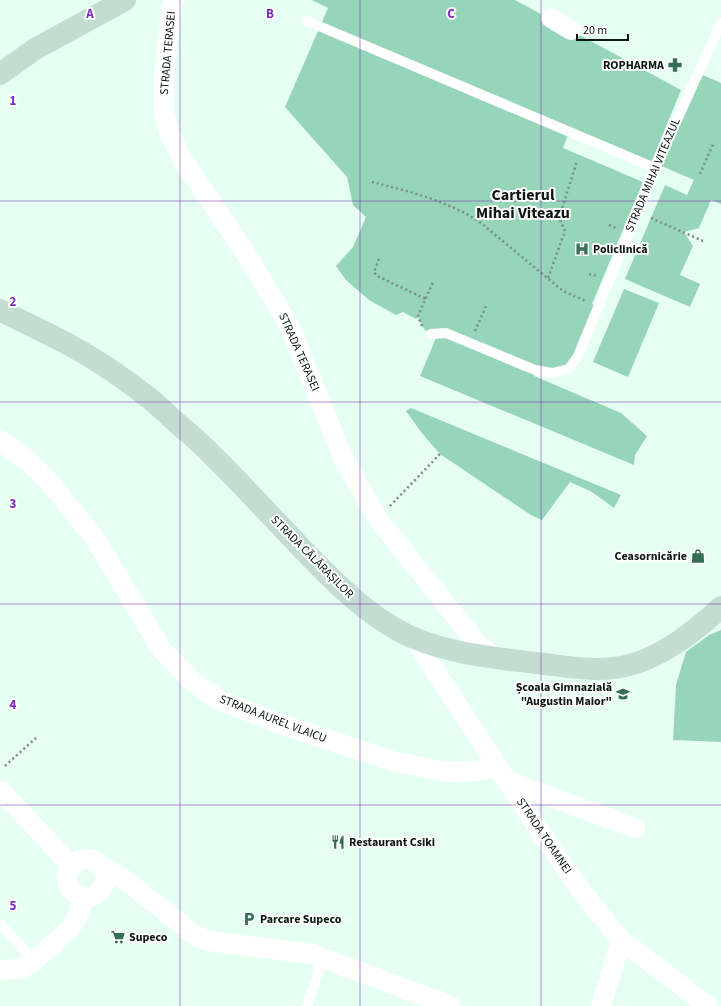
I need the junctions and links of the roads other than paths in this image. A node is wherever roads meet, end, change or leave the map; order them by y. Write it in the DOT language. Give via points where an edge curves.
graph roads {
  1 [pos="125,0"];
  2 [pos="174,0"];
  3 [pos="551,18"];
  4 [pos="307,21"];
  5 [pos="721,23"];
  6 [pos="571,30"];
  7 [pos="0,74"];
  8 [pos="655,168"];
  9 [pos="0,310"];
  10 [pos="430,334"];
  11 [pos="0,440"];
  12 [pos="721,607"];
  13 [pos="413,637"];
  14 [pos="494,657"];
  15 [pos="503,774"];
  16 [pos="0,790"];
  17 [pos="635,828"];
  18 [pos="71,865"];
  19 [pos="100,866"];
  20 [pos="102,886"];
  21 [pos="133,886"];
  22 [pos="81,896"];
  23 [pos="0,924"];
  24 [pos="621,940"];
  25 [pos="323,958"];
  26 [pos="34,961"];
  27 [pos="0,970"];
  28 [pos="307,1006"];
  29 [pos="451,1006"];
  30 [pos="601,1006"];
  31 [pos="708,1006"];
  1 -- 7 [label="main road" via="35,49"];
  2 -- 14 [label="street, STRADA TERASEI" via="164,76 164,112 170,135 183,160 246,254 289,325 344,460 378,519 476,642"];
  3 -- 6 [label="street"];
  4 -- 8 [label="lane"];
  5 -- 8 [label="lane, STRADA MIHAI VITEAZUL"];
  8 -- 10 [label="lane, STRADA MIHAI VITEAZUL" via="578,356 569,369 552,373 535,370 446,333"];
  9 -- 13 [label="main road, STRADA CĂLĂRAȘILOR" via="60,339 149,398 213,455 319,568 362,605"];
  11 -- 15 [label="street, STRADA AUREL VLAICU" via="29,462 51,484 94,537 162,650 193,682 219,700 286,726 396,762 446,772 476,771"];
  12 -- 14 [label="main road, STRADA CĂLĂRAȘILOR" via="676,643 636,663 616,668 560,666"];
  13 -- 14 [label="main road, STRADA CĂLĂRAȘILOR" via="433,645"];
  13 -- 15 [label="street, STRADA TOAMNEI"];
  15 -- 17 [label="street"];
  15 -- 24 [label="street, STRADA TOAMNEI" via="586,897"];
  16 -- 18 [label="street"];
  18 -- 19 [label="street" via="82,859 89,859 96,861"];
  18 -- 22 [label="street" via="67,878 68,885"];
  19 -- 20 [label="street" via="104,875"];
  19 -- 21 [label="street"];
  20 -- 21 [label="street"];
  20 -- 22 [label="street" via="94,895"];
  21 -- 25 [label="street" via="196,936 210,941 312,954"];
  22 -- 26 [label="street" via="81,909 76,921"];
  23 -- 26 [label="lane"];
  24 -- 30 [label="street"];
  24 -- 31 [label="street, STRADA TOAMNEI"];
  25 -- 28 [label="lane"];
  25 -- 29 [label="street"];
  26 -- 27 [label="street" via="24,967"];
}
